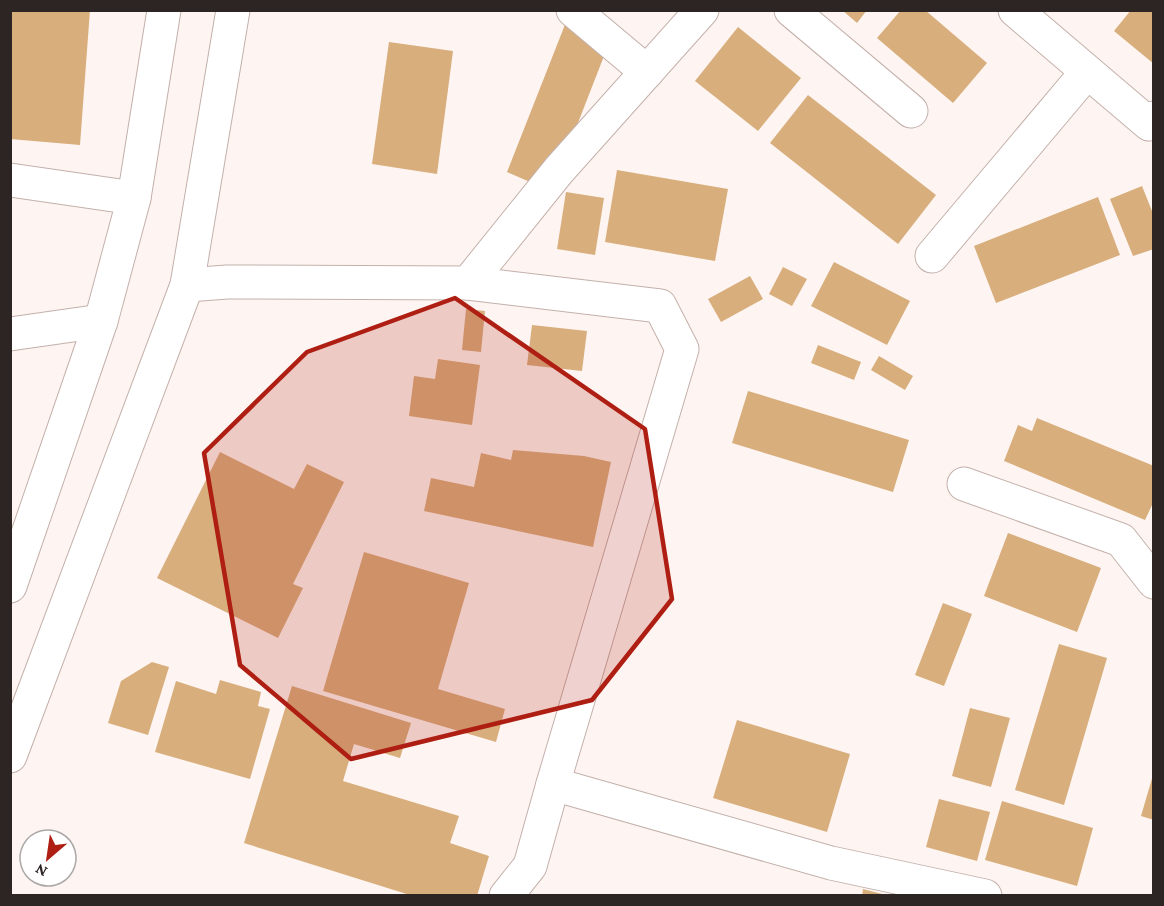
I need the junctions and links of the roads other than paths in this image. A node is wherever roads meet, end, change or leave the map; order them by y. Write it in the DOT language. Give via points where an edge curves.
graph roads {
  1 [pos="164,10"];
  2 [pos="233,10"];
  3 [pos="573,10"];
  4 [pos="702,10"];
  5 [pos="791,10"];
  6 [pos="1015,10"];
  7 [pos="647,72"];
  8 [pos="1087,72"];
  9 [pos="911,111"];
  10 [pos="1154,118"];
  11 [pos="10,180"];
  12 [pos="134,198"];
  13 [pos="932,256"];
  14 [pos="468,283"];
  15 [pos="187,285"];
  16 [pos="101,321"];
  17 [pos="10,334"];
  18 [pos="964,484"];
  19 [pos="1154,582"];
  20 [pos="10,585"];
  21 [pos="10,756"];
  22 [pos="553,784"];
  23 [pos="506,896"];
  24 [pos="985,896"];
  1 -- 12 [label="street"];
  2 -- 15 [label="street"];
  3 -- 7 [label="street"];
  4 -- 7 [label="street"];
  5 -- 9 [label="street"];
  6 -- 8 [label="street"];
  7 -- 14 [label="street" via="559,170"];
  8 -- 10 [label="street" via="1149,124"];
  8 -- 13 [label="street"];
  11 -- 12 [label="street"];
  12 -- 16 [label="street"];
  14 -- 15 [label="street"];
  14 -- 22 [label="street" via="660,306 682,349"];
  15 -- 21 [label="street"];
  16 -- 17 [label="street"];
  16 -- 20 [label="street"];
  18 -- 19 [label="street" via="1121,540"];
  22 -- 23 [label="street" via="531,866"];
  22 -- 24 [label="street" via="831,863"];
}
